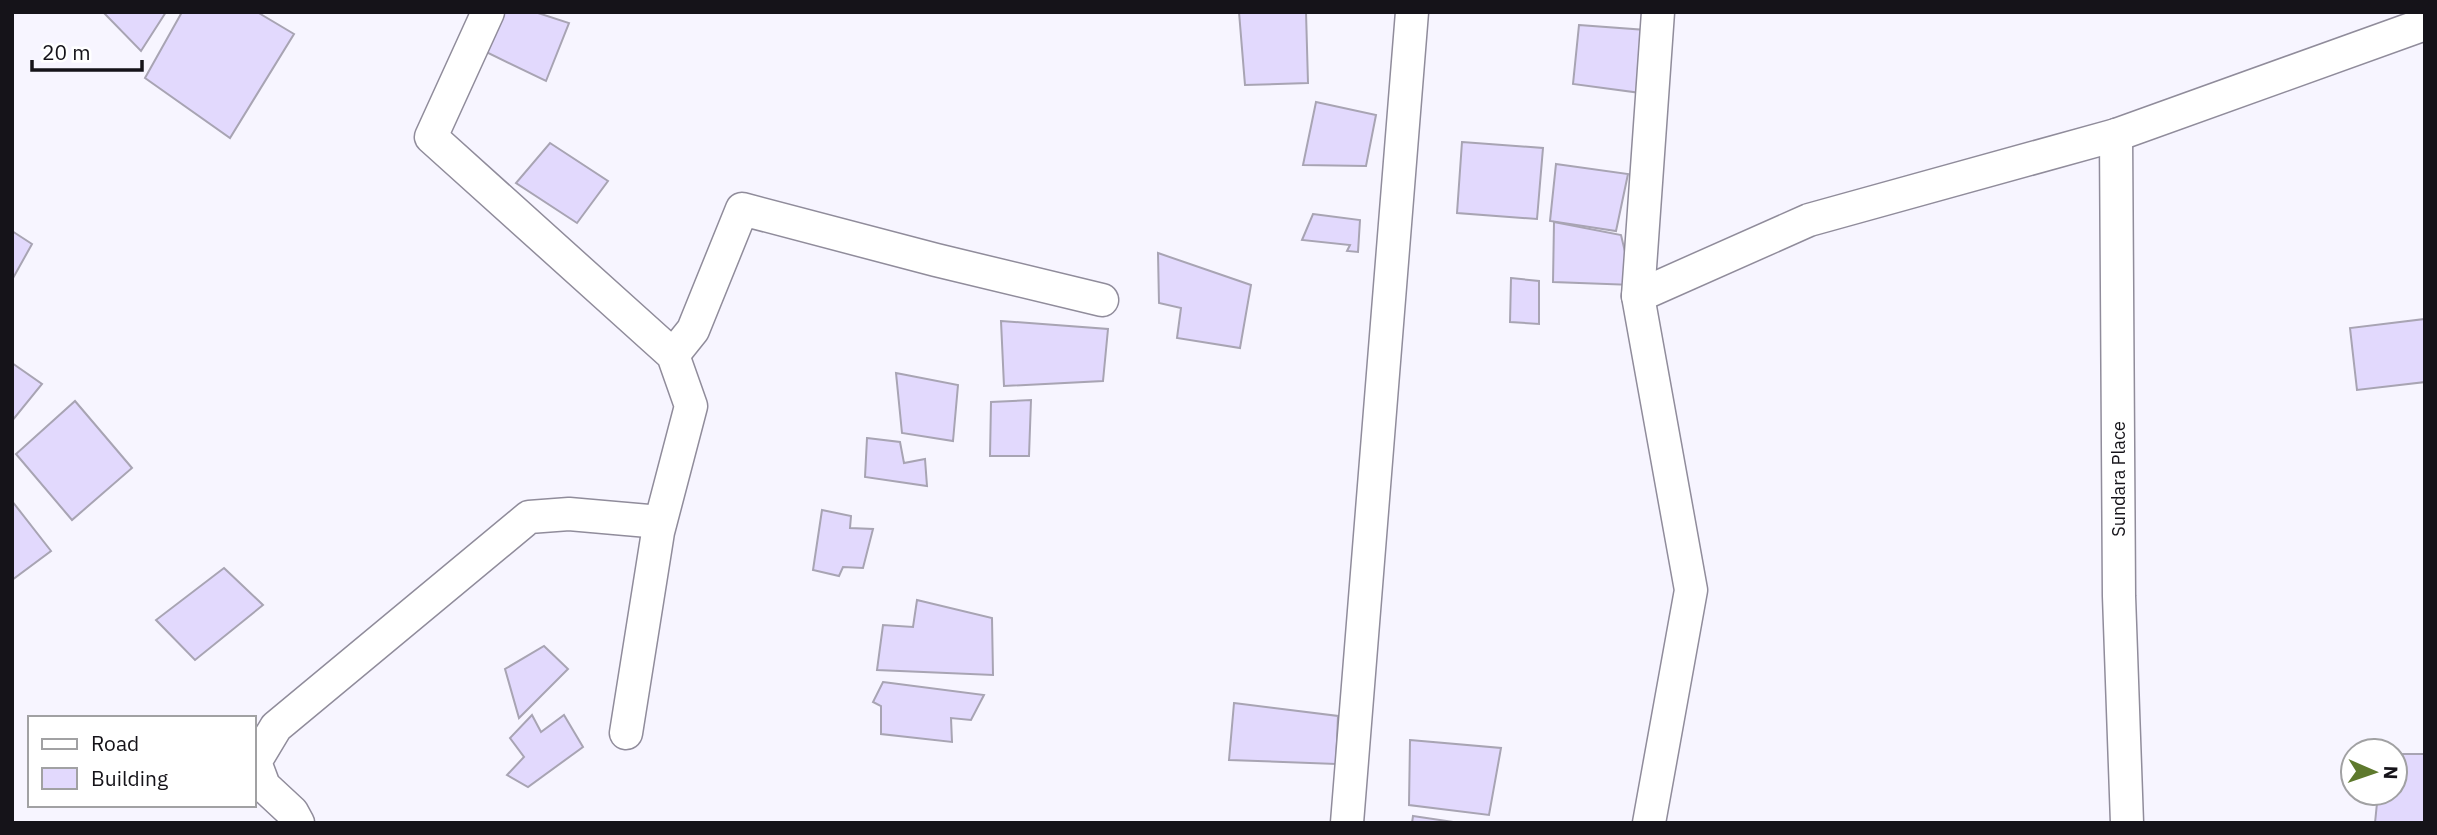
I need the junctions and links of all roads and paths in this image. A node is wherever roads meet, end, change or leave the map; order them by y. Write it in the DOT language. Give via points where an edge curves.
graph roads {
  1 [pos="488,12"];
  2 [pos="1412,12"];
  3 [pos="1658,12"];
  4 [pos="2425,24"];
  5 [pos="2116,135"];
  6 [pos="1638,296"];
  7 [pos="1102,300"];
  8 [pos="673,355"];
  9 [pos="660,522"];
  10 [pos="626,733"];
  11 [pos="298,823"];
  12 [pos="1347,823"];
  13 [pos="1648,823"];
  14 [pos="2127,823"];
  1 -- 8 [label="street" via="431,137"];
  2 -- 12 [label="street"];
  3 -- 6 [label="street"];
  4 -- 5 [label="street"];
  5 -- 6 [label="street" via="1809,220"];
  5 -- 14 [label="street, Sundara Place" via="2119,596"];
  6 -- 13 [label="street" via="1690,590"];
  7 -- 8 [label="street" via="742,209 693,330"];
  8 -- 9 [label="street" via="691,406"];
  9 -- 10 [label="street"];
  9 -- 11 [label="street" via="569,514 529,517 276,727 256,762 264,786"];
}
